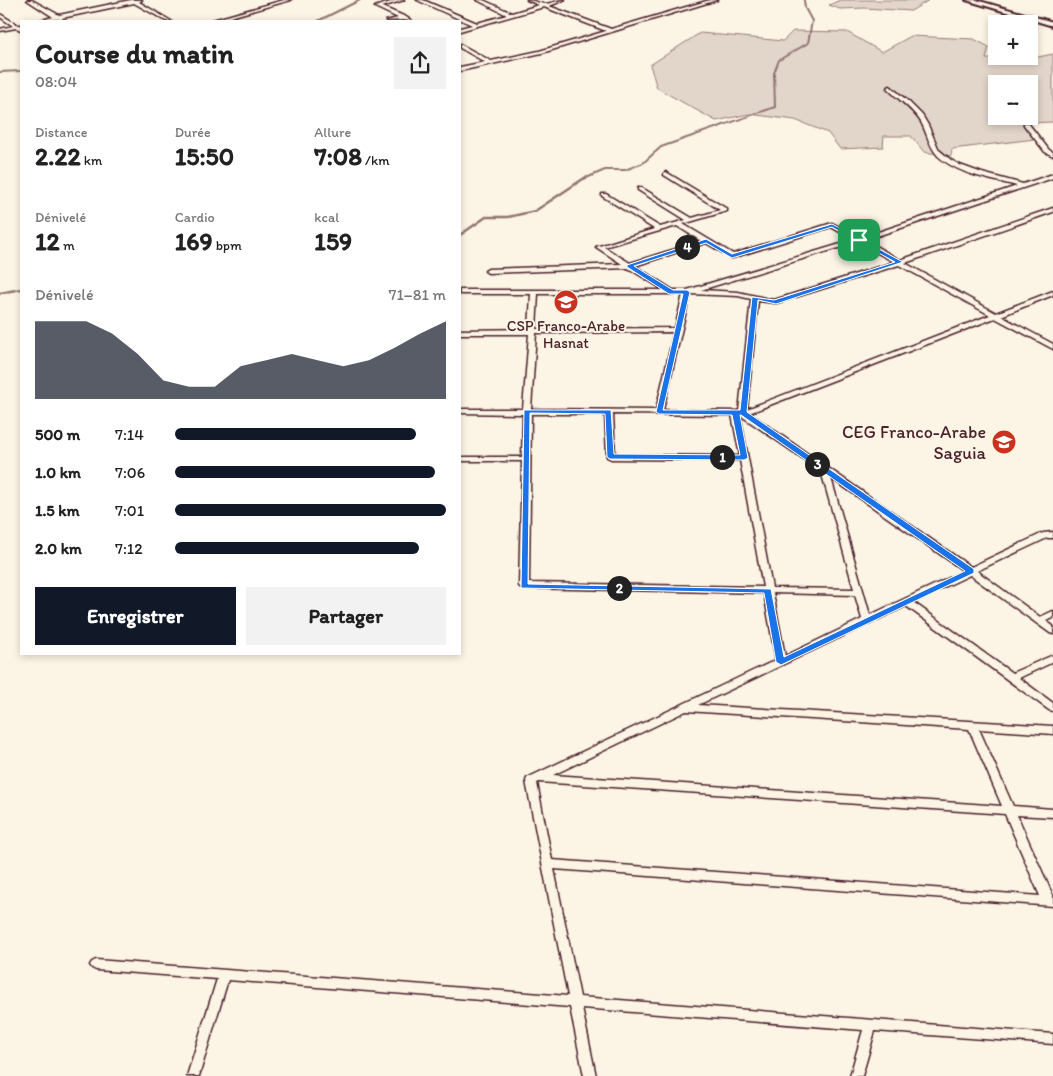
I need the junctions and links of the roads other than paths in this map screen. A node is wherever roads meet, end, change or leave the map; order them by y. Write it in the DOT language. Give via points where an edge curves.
graph roads {
  1 [pos="29,0"];
  2 [pos="136,0"];
  3 [pos="289,0"];
  4 [pos="402,0"];
  5 [pos="419,0"];
  6 [pos="479,0"];
  7 [pos="529,0"];
  8 [pos="563,0"];
  9 [pos="714,0"];
  10 [pos="969,0"];
  11 [pos="543,5"];
  12 [pos="0,15"];
  13 [pos="511,15"];
  14 [pos="58,17"];
  15 [pos="404,18"];
  16 [pos="44,20"];
  17 [pos="63,20"];
  18 [pos="168,20"];
  19 [pos="215,20"];
  20 [pos="393,20"];
  21 [pos="408,20"];
  22 [pos="1053,24"];
  23 [pos="477,25"];
  24 [pos="20,27"];
  25 [pos="0,30"];
  26 [pos="461,30"];
  27 [pos="609,30"];
  28 [pos="461,47"];
  29 [pos="489,62"];
  30 [pos="461,69"];
  31 [pos="890,88"];
  32 [pos="1027,125"];
  33 [pos="1053,154"];
  34 [pos="666,174"];
  35 [pos="1053,176"];
  36 [pos="1025,186"];
  37 [pos="640,189"];
  38 [pos="604,196"];
  39 [pos="1053,210"];
  40 [pos="691,220"];
  41 [pos="678,224"];
  42 [pos="659,229"];
  43 [pos="859,240"];
  44 [pos="706,241"];
  45 [pos="900,262"];
  46 [pos="630,266"];
  47 [pos="488,271"];
  48 [pos="461,292"];
  49 [pos="535,292"];
  50 [pos="672,292"];
  51 [pos="687,292"];
  52 [pos="1053,293"];
  53 [pos="755,298"];
  54 [pos="995,315"];
  55 [pos="678,330"];
  56 [pos="461,332"];
  57 [pos="532,332"];
  58 [pos="1053,347"];
  59 [pos="461,411"];
  60 [pos="526,411"];
  61 [pos="608,412"];
  62 [pos="659,412"];
  63 [pos="739,413"];
  64 [pos="744,458"];
  65 [pos="526,459"];
  66 [pos="461,460"];
  67 [pos="825,470"];
  68 [pos="1053,535"];
  69 [pos="971,571"];
  70 [pos="768,591"];
  71 [pos="859,592"];
  72 [pos="907,602"];
  73 [pos="1053,614"];
  74 [pos="867,621"];
  75 [pos="1039,621"];
  76 [pos="1053,631"];
  77 [pos="1053,658"];
  78 [pos="781,662"];
  79 [pos="1011,678"];
  80 [pos="684,708"];
  81 [pos="1053,708"];
  82 [pos="973,726"];
  83 [pos="1053,730"];
  84 [pos="538,778"];
  85 [pos="1009,810"];
  86 [pos="1053,813"];
  87 [pos="547,864"];
  88 [pos="1051,901"];
  89 [pos="96,965"];
  90 [pos="224,975"];
  91 [pos="575,1002"];
  92 [pos="870,1025"];
  93 [pos="1053,1039"];
  94 [pos="194,1076"];
  95 [pos="590,1076"];
  96 [pos="856,1076"];
  1 -- 14 [label="street"];
  2 -- 14 [label="street"];
  2 -- 18 [label="street"];
  3 -- 19 [label="street"];
  4 -- 15 [label="street" via="377,7"];
  5 -- 23 [label="street"];
  6 -- 13 [label="street"];
  7 -- 11 [label="street"];
  8 -- 11 [label="street"];
  9 -- 27 [label="street"];
  10 -- 22 [label="main road"];
  11 -- 13 [label="street"];
  11 -- 27 [label="street"];
  12 -- 24 [label="street"];
  13 -- 23 [label="street"];
  14 -- 16 [label="street"];
  14 -- 17 [label="street"];
  15 -- 20 [label="street"];
  15 -- 21 [label="street"];
  23 -- 26 [label="street"];
  24 -- 25 [label="street"];
  27 -- 29 [label="street" via="540,52"];
  28 -- 29 [label="street"];
  29 -- 30 [label="street"];
  31 -- 36 [label="street" via="920,117 929,138 946,159 968,170"];
  32 -- 33 [label="street"];
  34 -- 40 [label="street" via="725,210"];
  35 -- 36 [label="street"];
  36 -- 43 [label="street"];
  37 -- 40 [label="street"];
  38 -- 42 [label="street"];
  39 -- 45 [label="street"];
  40 -- 41 [label="street"];
  41 -- 42 [label="street"];
  41 -- 44 [label="street"];
  42 -- 46 [label="street" via="599,247"];
  43 -- 44 [label="street" via="832,225 732,256"];
  43 -- 45 [label="street"];
  43 -- 51 [label="street"];
  44 -- 46 [label="street"];
  45 -- 53 [label="street" via="774,302"];
  45 -- 54 [label="street"];
  46 -- 47 [label="street"];
  46 -- 50 [label="street"];
  48 -- 49 [label="street"];
  49 -- 50 [label="street"];
  49 -- 57 [label="street"];
  50 -- 51 [label="street"];
  51 -- 53 [label="street"];
  51 -- 55 [label="street"];
  52 -- 54 [label="street"];
  53 -- 63 [label="street"];
  54 -- 58 [label="street"];
  54 -- 63 [label="street"];
  55 -- 57 [label="street"];
  55 -- 62 [label="street"];
  56 -- 57 [label="street"];
  57 -- 60 [label="street"];
  59 -- 60 [label="street"];
  60 -- 61 [label="street"];
  60 -- 65 [label="street"];
  61 -- 62 [label="street"];
  61 -- 64 [label="street" via="610,457"];
  62 -- 63 [label="street"];
  63 -- 64 [label="street"];
  63 -- 67 [label="street"];
  64 -- 70 [label="street"];
  65 -- 66 [label="street"];
  65 -- 70 [label="street" via="524,586"];
  67 -- 69 [label="street"];
  67 -- 71 [label="street"];
  68 -- 69 [label="street" via="1046,535"];
  69 -- 72 [label="street"];
  69 -- 75 [label="street"];
  70 -- 71 [label="street"];
  70 -- 78 [label="street"];
  71 -- 74 [label="street"];
  72 -- 74 [label="street"];
  72 -- 79 [label="street"];
  73 -- 75 [label="street"];
  74 -- 78 [label="street"];
  75 -- 76 [label="street"];
  77 -- 79 [label="street"];
  78 -- 80 [label="street"];
  79 -- 81 [label="street"];
  80 -- 82 [label="street"];
  80 -- 84 [label="street"];
  82 -- 83 [label="street"];
  82 -- 85 [label="street"];
  84 -- 85 [label="street"];
  84 -- 87 [label="street" via="531,781"];
  85 -- 86 [label="street"];
  85 -- 88 [label="street"];
  87 -- 88 [label="street"];
  87 -- 91 [label="street"];
  89 -- 90 [label="street"];
  90 -- 91 [label="street"];
  90 -- 94 [label="street"];
  91 -- 92 [label="street"];
  91 -- 95 [label="street"];
  92 -- 93 [label="street"];
  92 -- 96 [label="street"];
}
